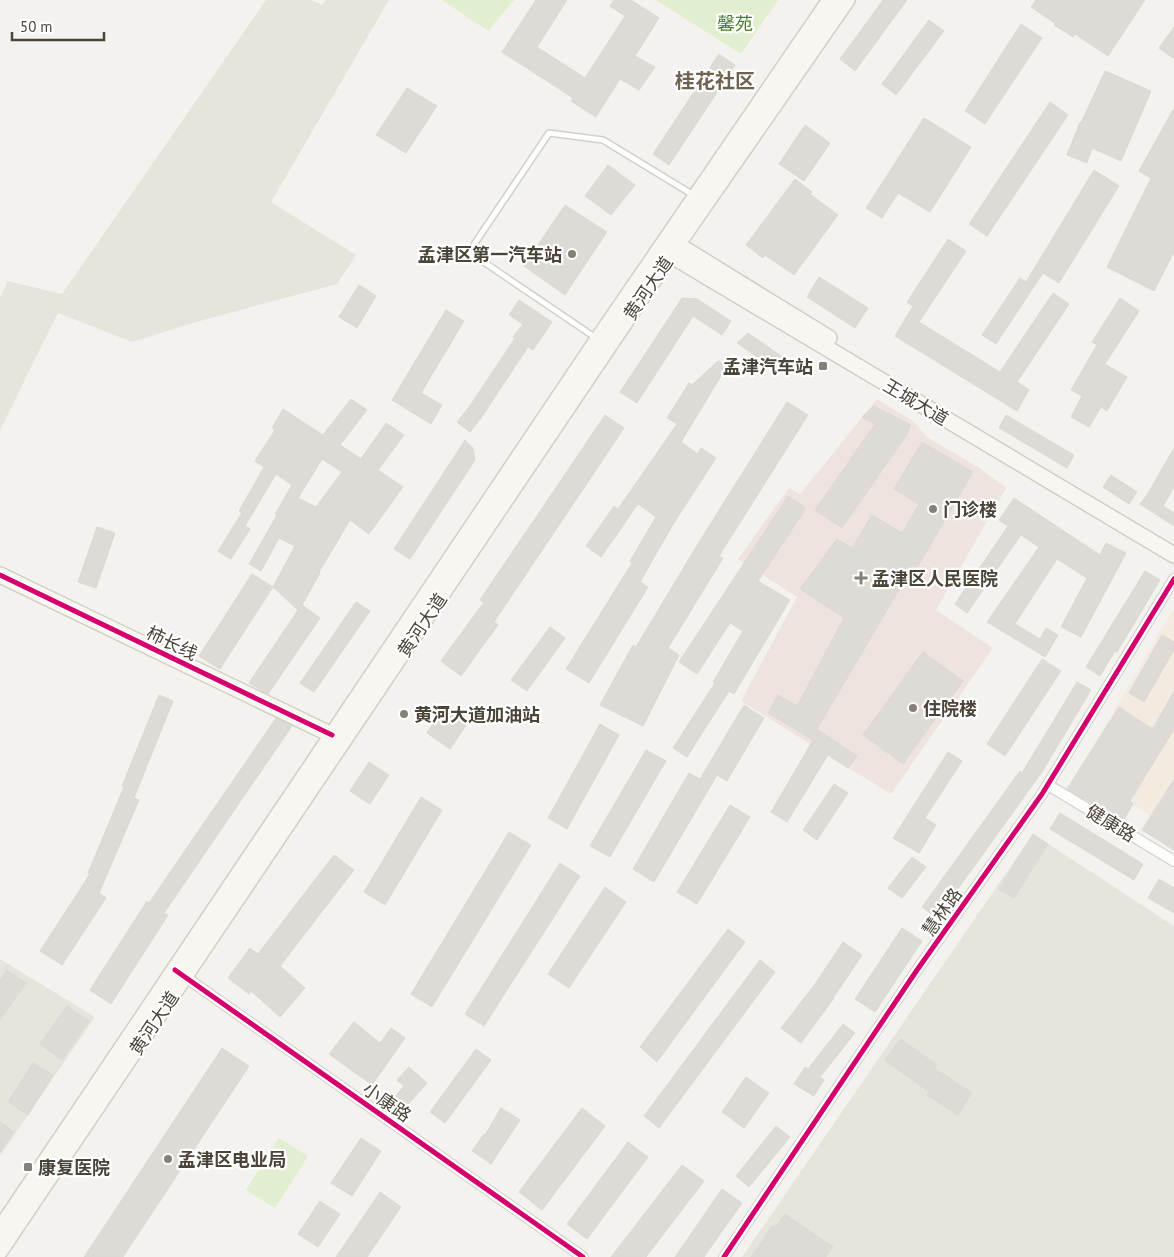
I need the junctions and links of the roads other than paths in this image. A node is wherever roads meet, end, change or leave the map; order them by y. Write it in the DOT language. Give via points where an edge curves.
graph roads {
  1 [pos="830,0"];
  2 [pos="847,0"];
  3 [pos="700,200"];
  4 [pos="668,247"];
  5 [pos="603,343"];
  6 [pos="1174,544"];
  7 [pos="1174,555"];
  8 [pos="0,575"];
  9 [pos="1174,579"];
  10 [pos="332,735"];
  11 [pos="1048,785"];
  12 [pos="1174,862"];
  13 [pos="175,970"];
  14 [pos="0,1229"];
  15 [pos="0,1252"];
  16 [pos="583,1257"];
  17 [pos="724,1257"];
  1 -- 3 [label="main road, 黄河大道"];
  2 -- 3 [label="main road, 黄河大道"];
  3 -- 4 [label="main road, 黄河大道"];
  3 -- 5 [label="lane" via="603,140 549,133 496,211 469,252"];
  4 -- 5 [label="main road, 黄河大道"];
  4 -- 6 [label="main road, 王城大道"];
  4 -- 7 [label="main road, 王城大道"];
  5 -- 10 [label="main road, 黄河大道"];
  5 -- 15 [label="main road, 黄河大道"];
  8 -- 10 [label="main road, 柿长线"];
  9 -- 11 [label="street, 慧林路"];
  10 -- 13 [label="main road, 黄河大道"];
  11 -- 12 [label="street, 健康路"];
  11 -- 17 [label="street, 慧林路"];
  13 -- 14 [label="main road, 黄河大道"];
  13 -- 16 [label="street, 小康路"];
}
